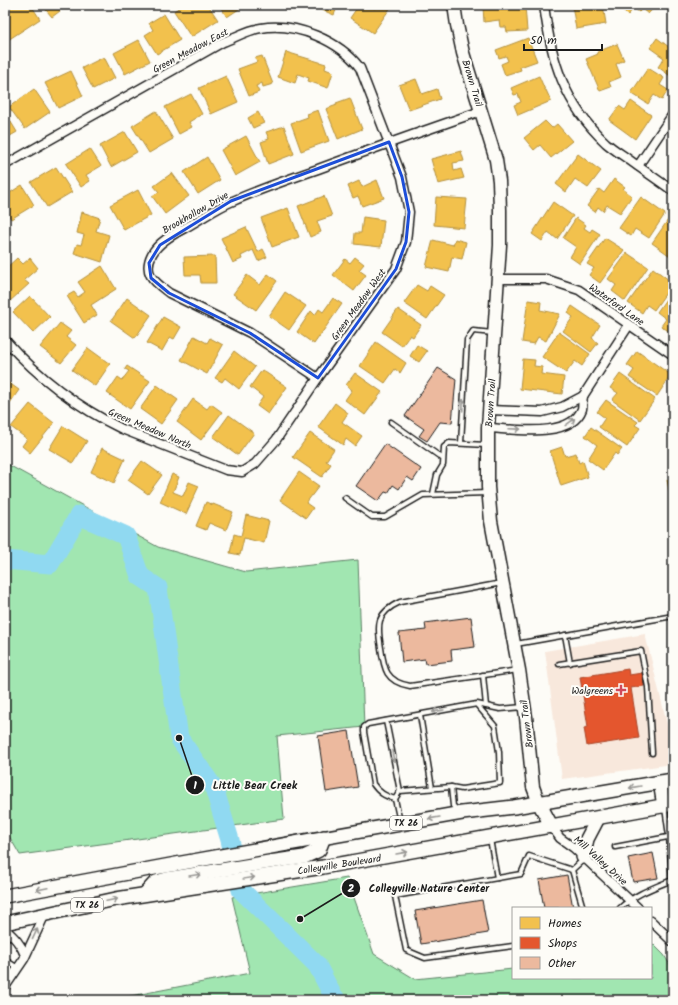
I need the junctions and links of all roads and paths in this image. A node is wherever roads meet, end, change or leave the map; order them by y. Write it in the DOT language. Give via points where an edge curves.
graph roads {
  1 [pos="454,5"];
  2 [pos="544,5"];
  3 [pos="481,111"];
  4 [pos="673,114"];
  5 [pos="389,142"];
  6 [pos="5,165"];
  7 [pos="638,166"];
  8 [pos="673,191"];
  9 [pos="497,279"];
  10 [pos="629,325"];
  11 [pos="494,333"];
  12 [pos="5,340"];
  13 [pos="673,355"];
  14 [pos="318,378"];
  15 [pos="583,396"];
  16 [pos="490,410"];
  17 [pos="391,422"];
  18 [pos="488,428"];
  19 [pos="276,440"];
  20 [pos="461,444"];
  21 [pos="487,445"];
  22 [pos="442,458"];
  23 [pos="433,494"];
  24 [pos="488,494"];
  25 [pos="345,498"];
  26 [pos="503,583"];
  27 [pos="673,616"];
  28 [pos="565,635"];
  29 [pos="514,644"];
  30 [pos="570,663"];
  31 [pos="559,664"];
  32 [pos="519,670"];
  33 [pos="483,675"];
  34 [pos="477,704"];
  35 [pos="486,706"];
  36 [pos="524,707"];
  37 [pos="420,714"];
  38 [pos="386,721"];
  39 [pos="652,753"];
  40 [pos="667,781"];
  41 [pos="451,787"];
  42 [pos="432,788"];
  43 [pos="400,791"];
  44 [pos="395,799"];
  45 [pos="539,803"];
  46 [pos="669,805"];
  47 [pos="462,813"];
  48 [pos="598,818"];
  49 [pos="400,824"];
  50 [pos="552,827"];
  51 [pos="671,836"];
  52 [pos="324,837"];
  53 [pos="490,838"];
  54 [pos="615,847"];
  55 [pos="584,857"];
  56 [pos="572,870"];
  57 [pos="497,878"];
  58 [pos="144,894"];
  59 [pos="5,896"];
  60 [pos="629,900"];
  61 [pos="584,907"];
  62 [pos="621,907"];
  63 [pos="637,907"];
  64 [pos="45,914"];
  65 [pos="652,922"];
  66 [pos="5,923"];
  67 [pos="5,929"];
  68 [pos="673,942"];
  69 [pos="512,946"];
  70 [pos="25,955"];
  71 [pos="5,960"];
  72 [pos="18,968"];
  73 [pos="5,987"];
  1 -- 3 [label="street, Brown Trail" via="464,53"];
  2 -- 7 [label="street" via="553,56 572,103 584,121 607,144"];
  3 -- 5 [label="street, Brookhollow Drive"];
  3 -- 9 [label="street, Brown Trail" via="496,160 499,182"];
  4 -- 7 [label="street"];
  5 -- 6 [label="street, Green Meadow East" via="360,68 354,60 335,45 317,36 283,27 262,28 223,42"];
  5 -- 14 [label="street, Green Meadow West" via="402,177 409,212 406,242 396,269"];
  5 -- 14 [label="street, Brookhollow Drive" via="231,201 171,236 155,250 149,263 148,271 158,285 250,333"];
  7 -- 8 [label="street"];
  9 -- 10 [label="street, Waterford Lane" via="546,279 579,290"];
  9 -- 11 [label="street, Brown Trail"];
  10 -- 13 [label="street, Waterford Lane"];
  10 -- 15 [label="street"];
  11 -- 16 [label="street, Brown Trail"];
  20 -- 11 [label="lane, one-way" via="467,340 473,331"];
  12 -- 19 [label="street, Green Meadow North" via="27,364 82,407 122,429 226,470 242,472 248,469"];
  14 -- 19 [label="street, Green Meadow West"];
  15 -- 16 [label="street" via="562,407 542,412"];
  18 -- 15 [label="street, one-way" via="541,430 564,426 576,418 582,408"];
  16 -- 18 [label="street, Brown Trail"];
  17 -- 22 [label="lane"];
  18 -- 21 [label="street, Brown Trail"];
  20 -- 21 [label="lane"];
  20 -- 22 [label="lane" via="449,443 444,447"];
  21 -- 24 [label="street, Brown Trail"];
  22 -- 23 [label="lane" via="443,465 437,475"];
  23 -- 24 [label="lane"];
  23 -- 25 [label="lane" via="423,495 385,517 372,517"];
  24 -- 26 [label="street, Brown Trail"];
  26 -- 29 [label="street, Brown Trail"];
  26 -- 33 [label="lane" via="400,602 386,611 379,623 384,669 402,685"];
  27 -- 28 [label="lane"];
  28 -- 29 [label="lane"];
  28 -- 30 [label="lane"];
  29 -- 32 [label="street, Brown Trail"];
  30 -- 31 [label="lane"];
  30 -- 39 [label="lane" via="641,650 648,687"];
  32 -- 33 [label="lane"];
  32 -- 36 [label="street, Brown Trail"];
  33 -- 35 [label="lane"];
  34 -- 35 [label="lane"];
  34 -- 37 [label="lane, one-way"];
  34 -- 41 [label="lane" via="495,726 500,783 462,789"];
  35 -- 36 [label="lane" via="500,709"];
  36 -- 45 [label="street, Brown Trail" via="533,787"];
  37 -- 38 [label="lane"];
  37 -- 42 [label="lane"];
  38 -- 43 [label="lane, one-way"];
  38 -- 44 [label="lane" via="368,724 364,727 364,732 373,784 378,791"];
  40 -- 45 [label="main road, TX 26, one-way"];
  40 -- 46 [label="main road"];
  41 -- 42 [label="lane"];
  41 -- 47 [label="lane" via="453,806"];
  42 -- 43 [label="lane"];
  43 -- 44 [label="lane"];
  44 -- 49 [label="lane"];
  45 -- 47 [label="main road, TX 26"];
  45 -- 50 [label="main road"];
  46 -- 48 [label="main road, Colleyville Boulevard / TX 26"];
  46 -- 51 [label="lane"];
  47 -- 49 [label="main road, TX 26, one-way"];
  48 -- 50 [label="main road, Colleyville Boulevard / TX 26"];
  48 -- 55 [label="main road" via="587,839"];
  49 -- 52 [label="main road, TX 26"];
  50 -- 53 [label="main road, Colleyville Boulevard / TX 26"];
  50 -- 55 [label="street, Mill Valley Drive" via="560,838"];
  51 -- 54 [label="lane"];
  51 -- 60 [label="lane" via="672,880"];
  58 -- 52 [label="main road, one-way" via="156,882 167,879 304,858 319,850"];
  52 -- 59 [label="main road, TX 26, one-way"];
  53 -- 57 [label="lane"];
  58 -- 53 [label="main road, Colleyville Boulevard / TX 26, one-way"];
  55 -- 56 [label="lane"];
  55 -- 60 [label="street, Mill Valley Drive"];
  56 -- 57 [label="lane" via="529,856 521,874"];
  56 -- 61 [label="lane"];
  57 -- 69 [label="lane" via="395,896 406,950 425,958"];
  64 -- 58 [label="main road, Colleyville Boulevard / TX 26, one-way"];
  60 -- 62 [label="lane"];
  60 -- 63 [label="street, Mill Valley Drive"];
  64 -- 66 [label="main road, Colleyville Boulevard / TX 26"];
  70 -- 64 [label="street, one-way"];
  65 -- 68 [label="street"];
  67 -- 70 [label="street" via="22,946"];
  70 -- 72 [label="street"];
  71 -- 72 [label="lane"];
  72 -- 73 [label="street"];
}
